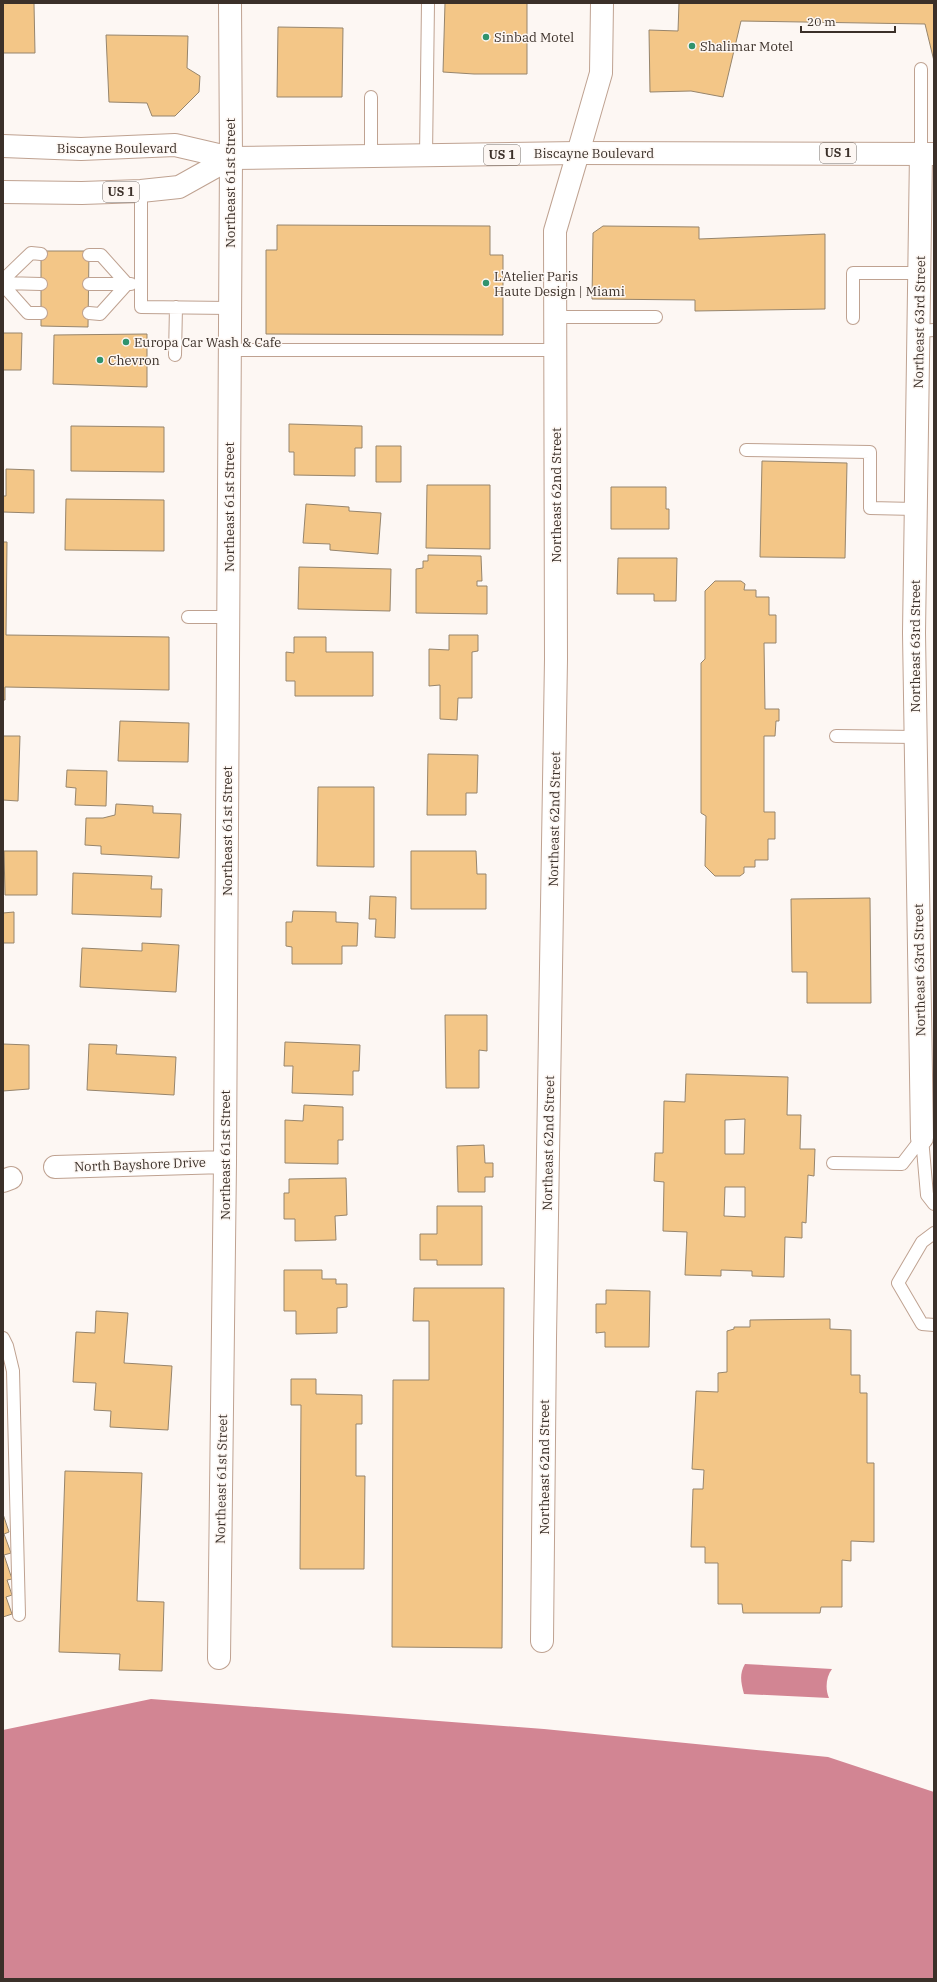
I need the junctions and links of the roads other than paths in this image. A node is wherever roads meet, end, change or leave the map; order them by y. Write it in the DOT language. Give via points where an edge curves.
graph roads {
  1 [pos="230,3"];
  2 [pos="428,3"];
  3 [pos="602,3"];
  4 [pos="921,69"];
  5 [pos="371,97"];
  6 [pos="3,146"];
  7 [pos="578,153"];
  8 [pos="928,154"];
  9 [pos="426,155"];
  10 [pos="371,156"];
  11 [pos="231,158"];
  12 [pos="141,191"];
  13 [pos="3,192"];
  14 [pos="41,254"];
  15 [pos="89,255"];
  16 [pos="920,273"];
  17 [pos="3,283"];
  18 [pos="41,284"];
  19 [pos="89,284"];
  20 [pos="127,284"];
  21 [pos="142,284"];
  22 [pos="176,307"];
  23 [pos="230,308"];
  24 [pos="41,313"];
  25 [pos="89,314"];
  26 [pos="555,317"];
  27 [pos="656,317"];
  28 [pos="853,318"];
  29 [pos="926,330"];
  30 [pos="230,350"];
  31 [pos="556,350"];
  32 [pos="175,355"];
  33 [pos="746,450"];
  34 [pos="915,509"];
  35 [pos="188,617"];
  36 [pos="228,617"];
  37 [pos="836,736"];
  38 [pos="915,737"];
  39 [pos="922,1138"];
  40 [pos="225,1162"];
  41 [pos="833,1163"];
  42 [pos="55,1167"];
  43 [pos="934,1204"];
  44 [pos="934,1234"];
  45 [pos="934,1325"];
  46 [pos="3,1338"];
  47 [pos="19,1615"];
  48 [pos="542,1641"];
  49 [pos="219,1658"];
  1 -- 11 [label="street, Northeast 61st Street"];
  2 -- 9 [label="lane"];
  3 -- 7 [label="street, Northeast 62nd Street" via="601,72"];
  4 -- 8 [label="lane"];
  5 -- 10 [label="lane"];
  6 -- 11 [label="street, Biscayne Boulevard / US 1" via="81,149 175,145"];
  7 -- 8 [label="street, Biscayne Boulevard / US 1"];
  7 -- 9 [label="street, Biscayne Boulevard / US 1"];
  7 -- 26 [label="street, Northeast 62nd Street" via="555,231"];
  8 -- 16 [label="street, Northeast 63rd Street"];
  9 -- 10 [label="street, Biscayne Boulevard / US 1"];
  10 -- 11 [label="street, Biscayne Boulevard / US 1"];
  11 -- 12 [label="street, Biscayne Boulevard / US 1" via="178,187"];
  11 -- 23 [label="street, Northeast 61st Street"];
  12 -- 13 [label="street, Biscayne Boulevard / US 1"];
  12 -- 21 [label="lane"];
  14 -- 17 [label="lane" via="31,254"];
  15 -- 20 [label="lane" via="101,255"];
  16 -- 28 [label="lane" via="853,273"];
  16 -- 29 [label="street, Northeast 63rd Street"];
  17 -- 18 [label="lane"];
  17 -- 24 [label="lane" via="28,313"];
  19 -- 20 [label="lane"];
  20 -- 21 [label="lane"];
  20 -- 25 [label="lane" via="100,314"];
  21 -- 22 [label="lane" via="141,307"];
  22 -- 23 [label="lane"];
  22 -- 32 [label="lane"];
  23 -- 30 [label="street, Northeast 61st Street"];
  26 -- 27 [label="lane"];
  26 -- 31 [label="street, Northeast 62nd Street"];
  29 -- 34 [label="street, Northeast 63rd Street"];
  30 -- 31 [label="lane"];
  30 -- 36 [label="street, Northeast 61st Street"];
  31 -- 48 [label="street, Northeast 62nd Street" via="556,659"];
  33 -- 34 [label="lane" via="870,452 870,508"];
  34 -- 38 [label="street, Northeast 63rd Street"];
  35 -- 36 [label="lane"];
  36 -- 40 [label="street, Northeast 61st Street"];
  37 -- 38 [label="lane"];
  38 -- 39 [label="street, Northeast 63rd Street"];
  39 -- 41 [label="lane" via="902,1164"];
  39 -- 43 [label="lane" via="927,1195"];
  40 -- 42 [label="street, North Bayshore Drive"];
  40 -- 49 [label="street, Northeast 61st Street"];
  44 -- 45 [label="lane" via="922,1242 898,1283 922,1324"];
  46 -- 47 [label="lane" via="13,1371"];
}
